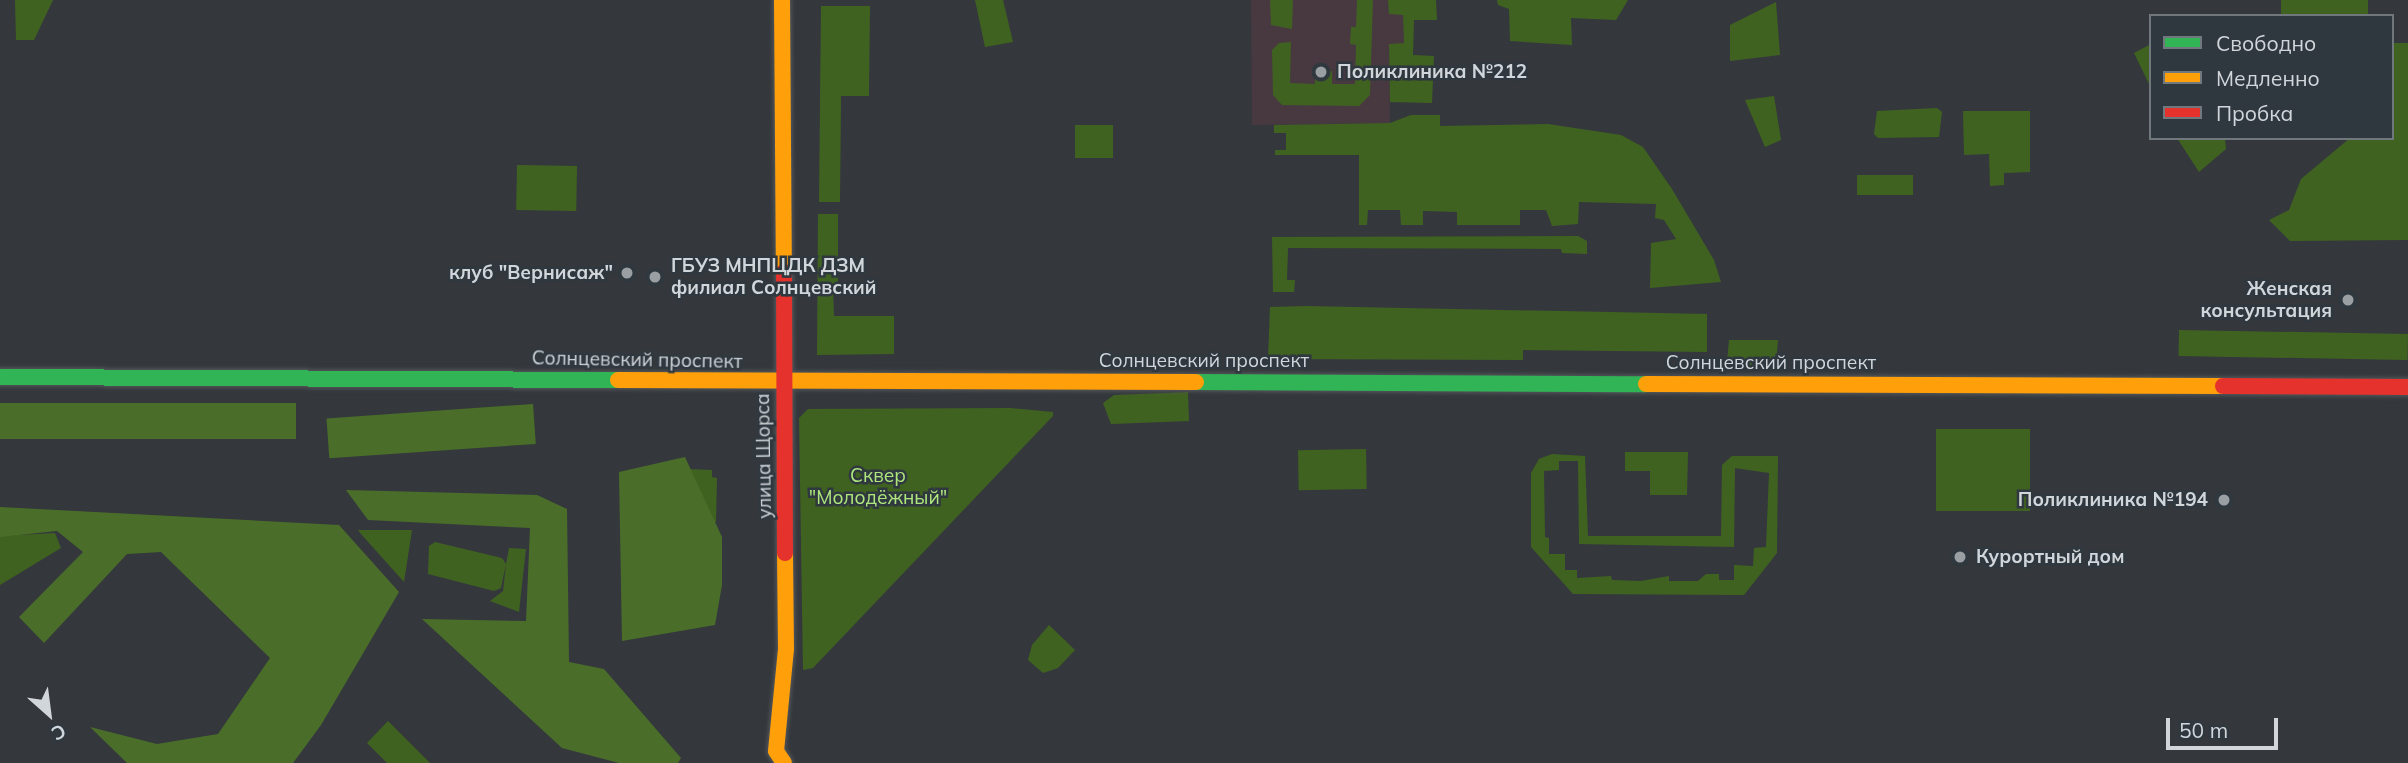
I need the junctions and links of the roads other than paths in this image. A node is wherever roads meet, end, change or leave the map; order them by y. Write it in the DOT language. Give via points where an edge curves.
graph roads {
  1 [pos="782,0"];
  2 [pos="0,377"];
  3 [pos="783,382"];
  4 [pos="2408,387"];
  5 [pos="784,763"];
  1 -- 3 [label="street, улица Щорса"];
  2 -- 3 [label="street, Солнцевский проспект"];
  3 -- 4 [label="street, Солнцевский проспект"];
  3 -- 5 [label="street, улица Щорса" via="786,649 777,755"];
}
